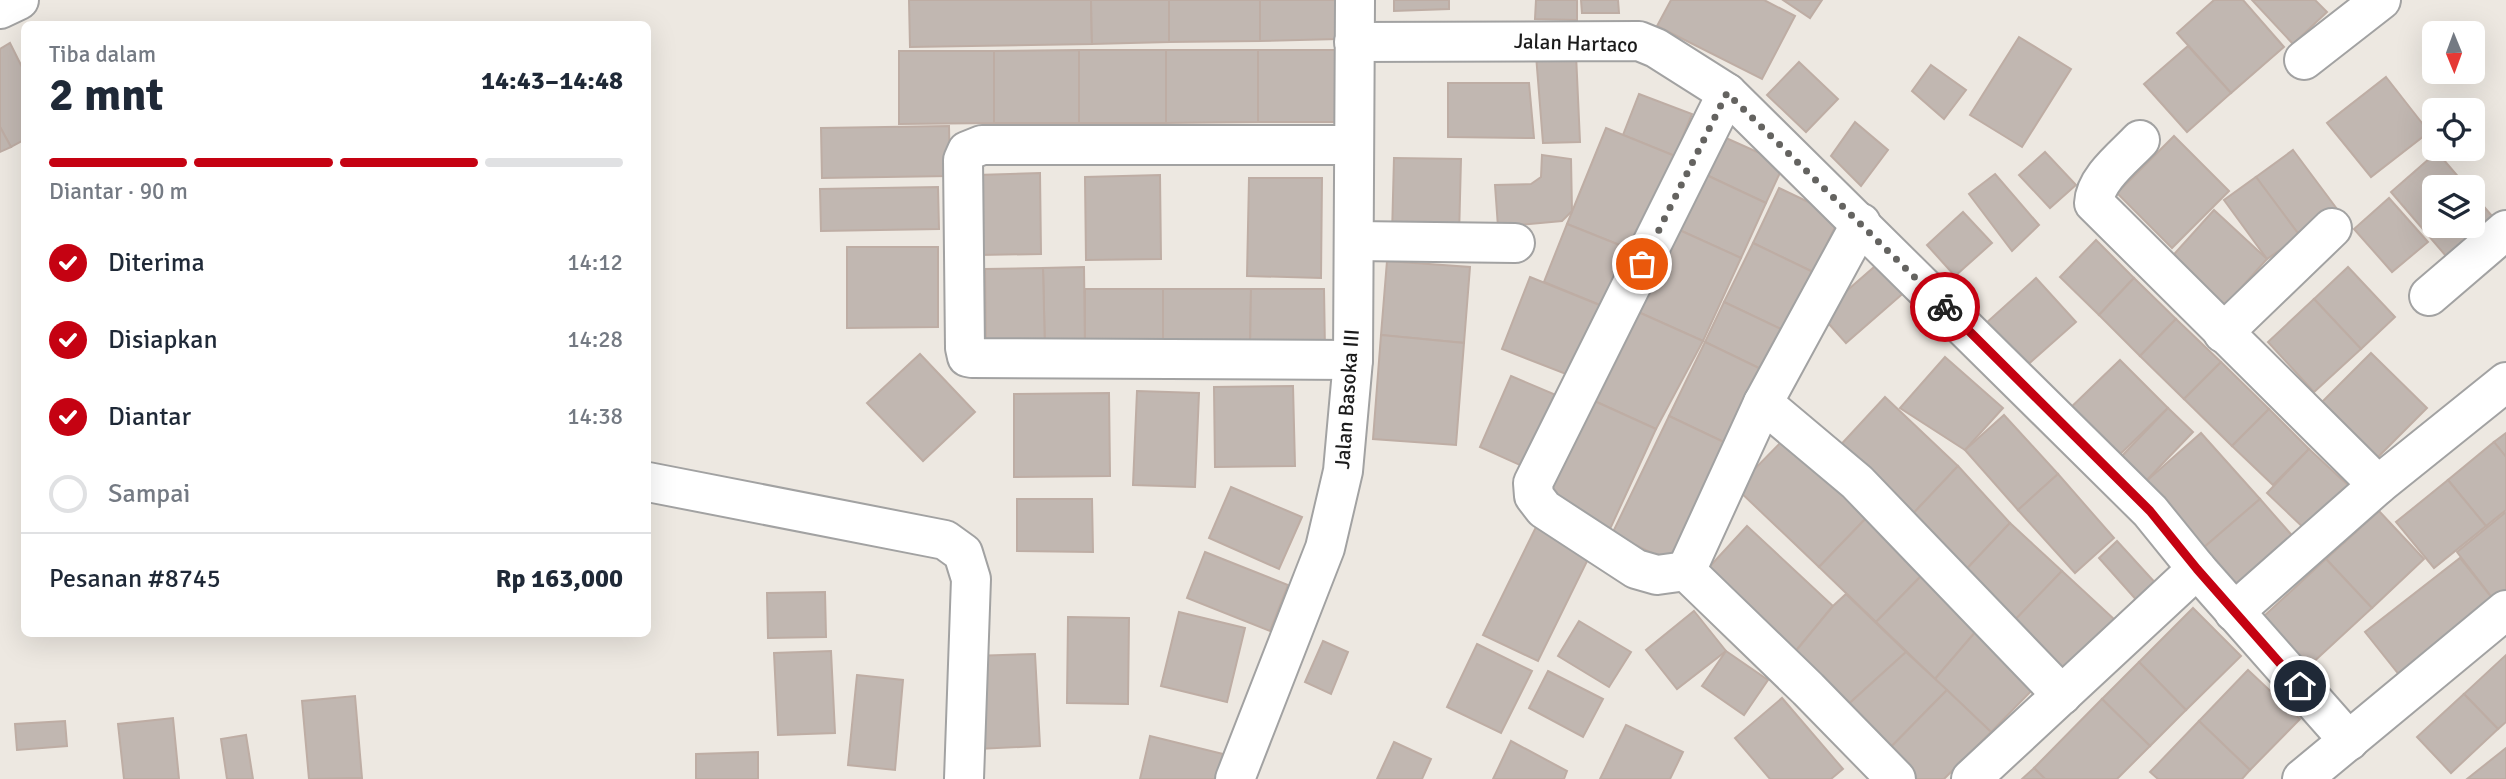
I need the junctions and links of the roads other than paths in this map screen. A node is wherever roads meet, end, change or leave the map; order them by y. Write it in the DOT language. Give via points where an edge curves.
graph roads {
  1 [pos="19,0"];
  2 [pos="1355,0"];
  3 [pos="2381,0"];
  4 [pos="0,9"];
  5 [pos="1354,42"];
  6 [pos="2304,60"];
  7 [pos="1727,93"];
  8 [pos="2140,140"];
  9 [pos="1353,145"];
  10 [pos="1861,223"];
  11 [pos="2332,228"];
  12 [pos="2506,230"];
  13 [pos="1354,241"];
  14 [pos="1515,243"];
  15 [pos="2428,296"];
  16 [pos="2223,333"];
  17 [pos="1353,360"];
  18 [pos="2506,382"];
  19 [pos="1763,403"];
  20 [pos="651,483"];
  21 [pos="2378,485"];
  22 [pos="2197,569"];
  23 [pos="1686,571"];
  24 [pos="2506,610"];
  25 [pos="2234,612"];
  26 [pos="2062,695"];
  27 [pos="2349,741"];
  28 [pos="2314,774"];
  29 [pos="964,779"];
  30 [pos="1236,779"];
  31 [pos="1896,779"];
  32 [pos="1971,779"];
  1 -- 4 [label="street"];
  2 -- 5 [label="street, Jalan Basoka III"];
  3 -- 6 [label="street"];
  5 -- 7 [label="street, Jalan Hartaco" via="1639,41"];
  5 -- 9 [label="street, Jalan Basoka III"];
  7 -- 10 [label="street, Jalan Hartaco"];
  7 -- 23 [label="street" via="1533,483 1534,495 1544,509 1636,569 1657,575"];
  8 -- 16 [label="street" via="2100,184 2094,203"];
  9 -- 13 [label="street, Jalan Basoka III"];
  9 -- 17 [label="street" via="982,145 967,151 962,160 967,357"];
  10 -- 19 [label="street"];
  10 -- 22 [label="street, Jalan Hartaco" via="2150,511"];
  11 -- 16 [label="street"];
  12 -- 15 [label="street"];
  13 -- 14 [label="street"];
  13 -- 17 [label="street, Jalan Basoka III"];
  16 -- 21 [label="street"];
  17 -- 30 [label="street, Jalan Basoka III" via="1343,471 1325,548"];
  18 -- 21 [label="street"];
  19 -- 23 [label="street"];
  19 -- 26 [label="street" via="1857,482"];
  20 -- 29 [label="street" via="945,540 963,553 971,579"];
  21 -- 25 [label="street"];
  22 -- 25 [label="street, Jalan Hartaco"];
  22 -- 26 [label="street"];
  23 -- 31 [label="street"];
  24 -- 27 [label="street"];
  25 -- 27 [label="street, Jalan Hartaco"];
  26 -- 32 [label="street"];
  27 -- 28 [label="street"];
}
